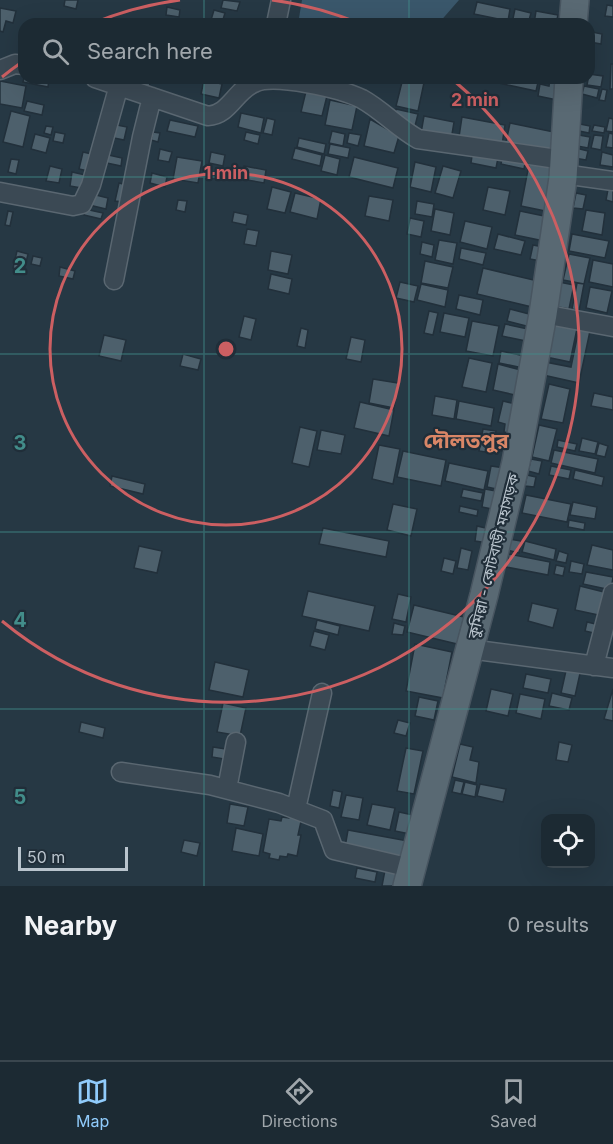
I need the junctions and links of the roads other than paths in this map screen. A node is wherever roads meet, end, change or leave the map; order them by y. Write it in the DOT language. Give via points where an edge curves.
graph roads {
  1 [pos="282,0"];
  2 [pos="575,0"];
  3 [pos="278,18"];
  4 [pos="574,18"];
  5 [pos="18,64"];
  6 [pos="0,70"];
  7 [pos="113,84"];
  8 [pos="254,84"];
  9 [pos="307,84"];
  10 [pos="569,84"];
  11 [pos="119,86"];
  12 [pos="152,96"];
  13 [pos="563,167"];
  14 [pos="613,181"];
  15 [pos="0,192"];
  16 [pos="114,280"];
  17 [pos="543,314"];
  18 [pos="613,327"];
  19 [pos="613,593"];
  20 [pos="470,649"];
  21 [pos="594,666"];
  22 [pos="613,668"];
  23 [pos="322,693"];
  24 [pos="236,742"];
  25 [pos="121,772"];
  26 [pos="226,789"];
  27 [pos="296,809"];
  28 [pos="409,877"];
  1 -- 3 [label="street"];
  2 -- 4 [label="main road"];
  5 -- 6 [label="street"];
  7 -- 11 [label="street"];
  8 -- 12 [label="street" via="241,90 216,116"];
  9 -- 13 [label="street" via="362,99 418,139"];
  10 -- 13 [label="main road, কুমিল্লা - কোটবাড়ী মহাসড়ক"];
  11 -- 12 [label="street"];
  11 -- 15 [label="street" via="92,185 82,204 73,206"];
  12 -- 16 [label="street"];
  13 -- 14 [label="street"];
  13 -- 17 [label="main road, কুমিল্লা - কোটবাড়ী মহাসড়ক"];
  17 -- 18 [label="street"];
  17 -- 20 [label="main road, কুমিল্লা - কোটবাড়ী মহাসড়ক" via="516,462"];
  19 -- 21 [label="street"];
  20 -- 21 [label="street"];
  20 -- 28 [label="main road, কুমিল্লা - কোটবাড়ী মহাসড়ক"];
  21 -- 22 [label="street"];
  23 -- 27 [label="street"];
  24 -- 26 [label="street"];
  25 -- 26 [label="street"];
  26 -- 27 [label="street"];
  27 -- 28 [label="street" via="323,820 334,850"];
}
